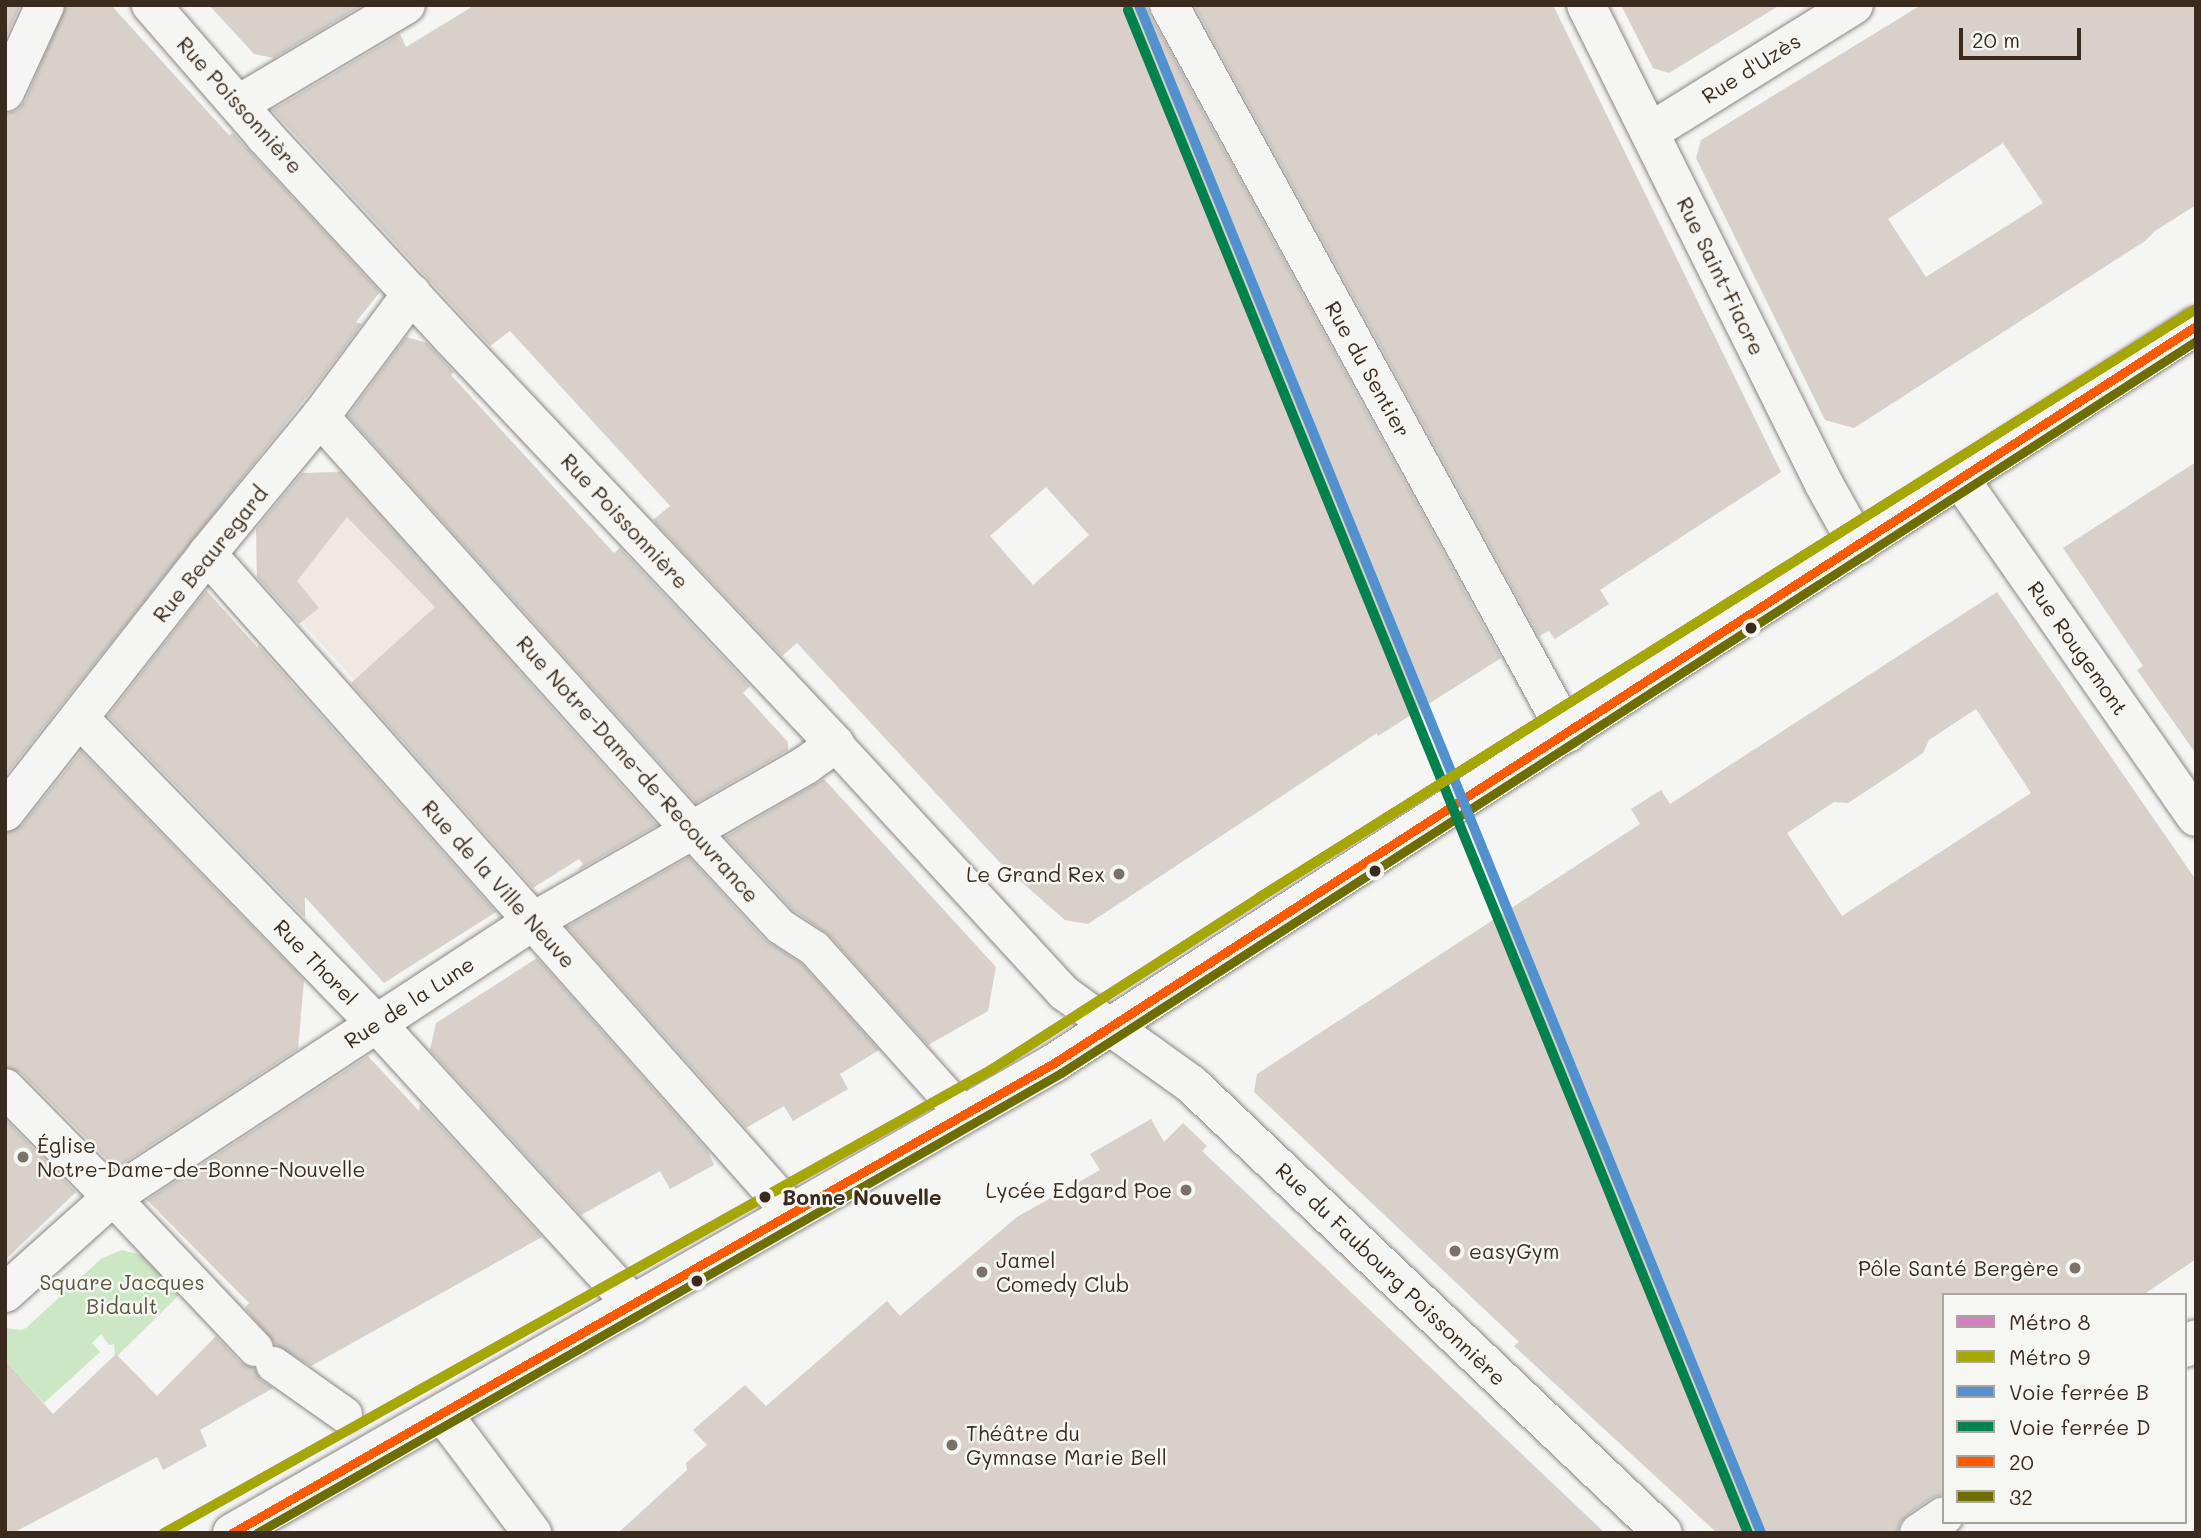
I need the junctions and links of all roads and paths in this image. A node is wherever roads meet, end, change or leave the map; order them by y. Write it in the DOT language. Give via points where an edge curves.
graph roads {
  1 [pos="45,5"];
  2 [pos="151,5"];
  3 [pos="406,5"];
  4 [pos="1169,5"];
  5 [pos="1587,5"];
  6 [pos="1854,5"];
  7 [pos="5,92"];
  8 [pos="239,104"];
  9 [pos="1650,132"];
  10 [pos="412,293"];
  11 [pos="2196,326"];
  12 [pos="320,418"];
  13 [pos="1960,479"];
  14 [pos="1858,545"];
  15 [pos="207,554"];
  16 [pos="79,718"];
  17 [pos="1567,733"];
  18 [pos="835,744"];
  19 [pos="5,812"];
  20 [pos="2196,817"];
  21 [pos="691,830"];
  22 [pos="532,922"];
  23 [pos="376,1023"];
  24 [pos="1110,1026"];
  25 [pos="5,1088"];
  26 [pos="962,1113"];
  27 [pos="112,1197"];
  28 [pos="792,1213"];
  29 [pos="5,1293"];
  30 [pos="633,1304"];
  31 [pos="344,1414"];
  32 [pos="443,1414"];
  33 [pos="1942,1517"];
  34 [pos="232,1533"];
  35 [pos="532,1533"];
  36 [pos="1663,1533"];
  37 [pos="1919,1533"];
  1 -- 7 [label="street"];
  2 -- 8 [label="street, Rue Poissonnière"];
  3 -- 8 [label="street"];
  4 -- 17 [label="street, Rue du Sentier"];
  5 -- 9 [label="street, Rue Saint-Fiacre"];
  6 -- 9 [label="street, Rue d'Uzès"];
  8 -- 10 [label="street, Rue Poissonnière"];
  9 -- 14 [label="street, Rue Saint-Fiacre"];
  10 -- 12 [label="street, Rue Beauregard"];
  10 -- 18 [label="street, Rue Poissonnière"];
  11 -- 13 [label="street"];
  12 -- 15 [label="street, Rue Beauregard"];
  12 -- 21 [label="street, Rue Notre-Dame-de-Recouvrance"];
  13 -- 14 [label="street"];
  13 -- 20 [label="street, Rue Rougemont"];
  14 -- 17 [label="street"];
  15 -- 16 [label="street, Rue Beauregard"];
  15 -- 22 [label="street, Rue de la Ville Neuve"];
  16 -- 19 [label="street, Rue Beauregard"];
  16 -- 23 [label="street, Rue Thorel"];
  17 -- 24 [label="street"];
  18 -- 21 [label="street, Rue de la Lune"];
  18 -- 24 [label="street, Rue Poissonnière" via="1063,992"];
  21 -- 22 [label="street, Rue de la Lune"];
  21 -- 26 [label="street, Rue Notre-Dame-de-Recouvrance" via="780,926 814,948"];
  22 -- 23 [label="street, Rue de la Lune"];
  22 -- 28 [label="street, Rue de la Ville Neuve"];
  23 -- 27 [label="street, Rue de la Lune"];
  23 -- 30 [label="street, Rue Thorel"];
  24 -- 26 [label="street" via="1054,1063"];
  24 -- 36 [label="street, Rue du Faubourg Poissonnière" via="1191,1084"];
  25 -- 27 [label="street"];
  26 -- 28 [label="street"];
  27 -- 29 [label="street, Rue de la Lune"];
  27 -- 31 [label="street" via="264,1356"];
  28 -- 30 [label="street"];
  30 -- 32 [label="street"];
  32 -- 34 [label="street"];
  32 -- 35 [label="street"];
  33 -- 37 [label="street"];
}
